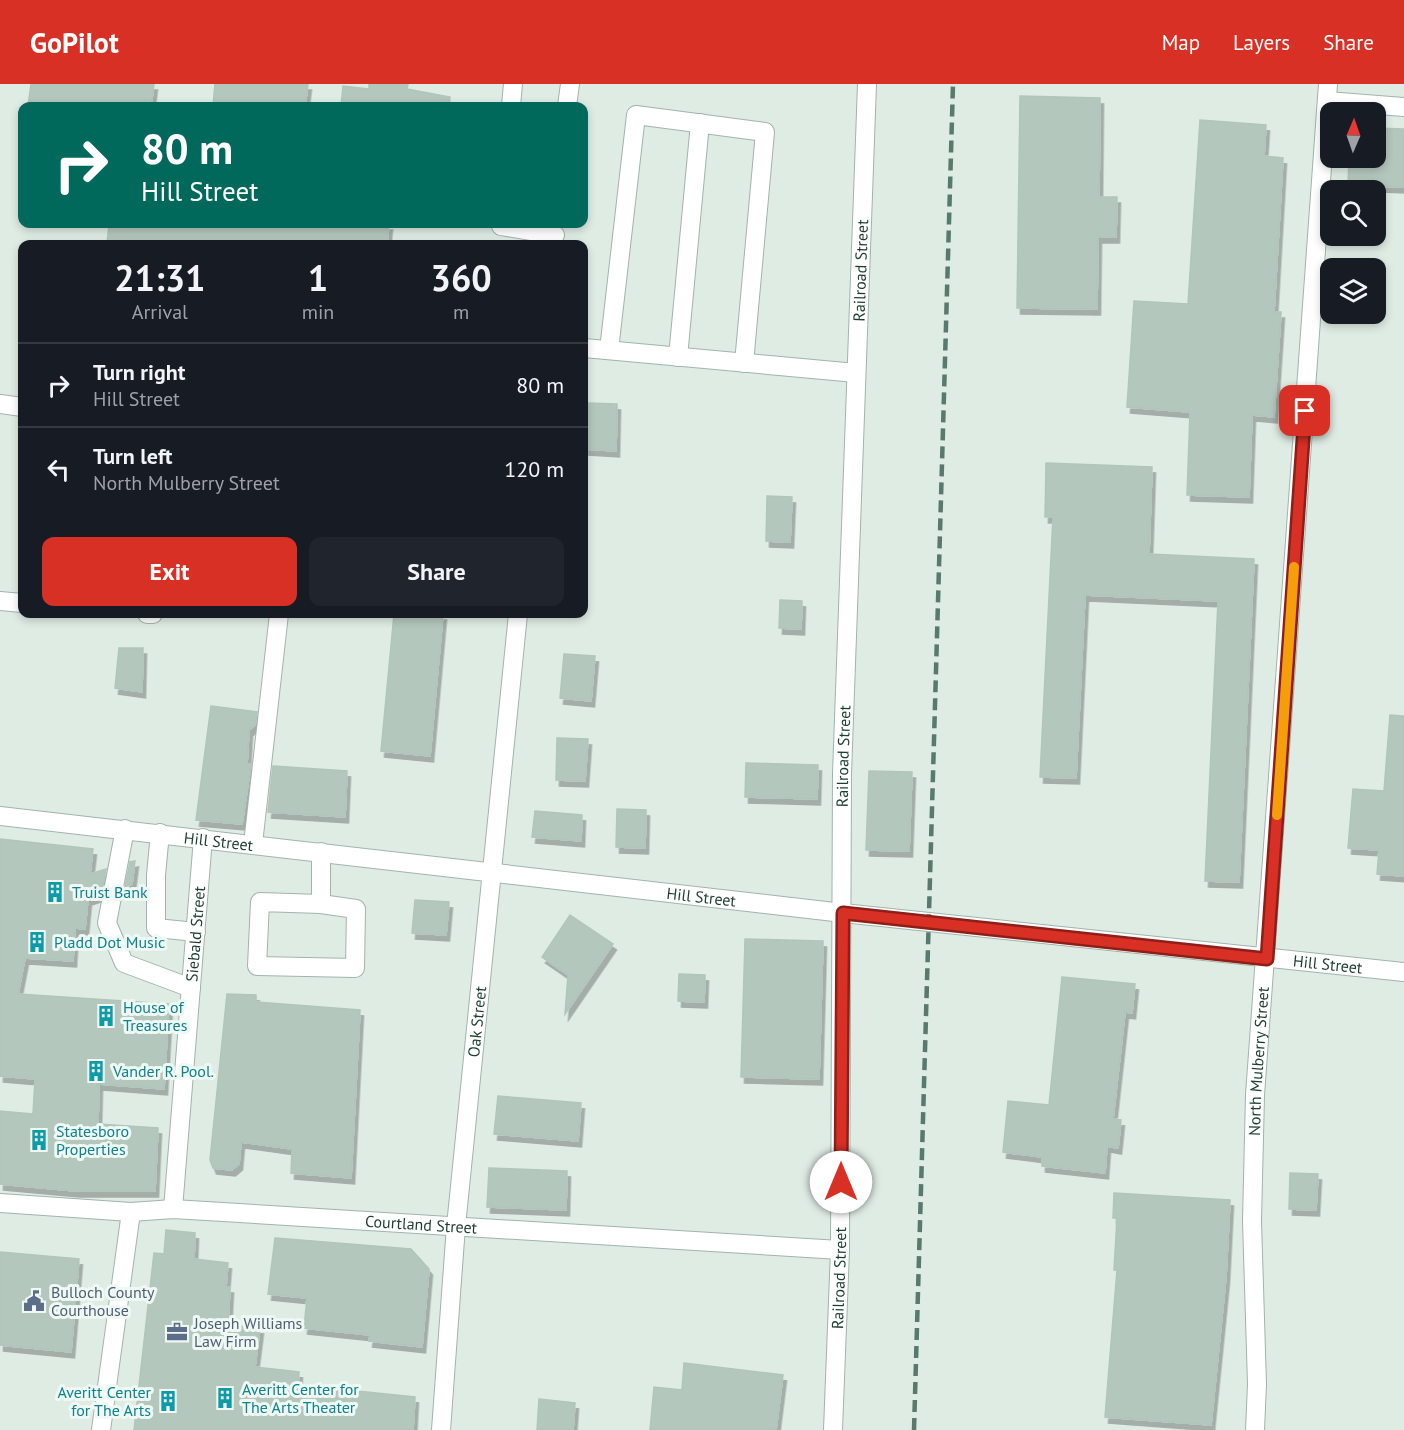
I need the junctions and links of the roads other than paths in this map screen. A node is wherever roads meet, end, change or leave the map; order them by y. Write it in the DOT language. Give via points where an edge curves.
graph roads {
  1 [pos="513,84"];
  2 [pos="570,84"];
  3 [pos="867,84"];
  4 [pos="1327,93"];
  5 [pos="512,102"];
  6 [pos="568,102"];
  7 [pos="1404,107"];
  8 [pos="700,123"];
  9 [pos="514,228"];
  10 [pos="555,234"];
  11 [pos="588,348"];
  12 [pos="609,351"];
  13 [pos="678,357"];
  14 [pos="744,363"];
  15 [pos="856,373"];
  16 [pos="0,404"];
  17 [pos="18,406"];
  18 [pos="0,601"];
  19 [pos="18,603"];
  20 [pos="279,618"];
  21 [pos="518,618"];
  22 [pos="0,816"];
  23 [pos="125,829"];
  24 [pos="160,833"];
  25 [pos="203,837"];
  26 [pos="253,844"];
  27 [pos="321,852"];
  28 [pos="494,872"];
  29 [pos="321,904"];
  30 [pos="843,913"];
  31 [pos="195,932"];
  32 [pos="1267,959"];
  33 [pos="1404,972"];
  34 [pos="191,988"];
  35 [pos="0,1203"];
  36 [pos="173,1209"];
  37 [pos="130,1212"];
  38 [pos="456,1226"];
  39 [pos="840,1250"];
  40 [pos="101,1430"];
  41 [pos="441,1430"];
  42 [pos="833,1430"];
  43 [pos="1255,1430"];
  1 -- 5 [label="street"];
  2 -- 6 [label="street"];
  3 -- 15 [label="street, Railroad Street"];
  4 -- 7 [label="street"];
  4 -- 32 [label="street, North Mulberry Street"];
  8 -- 12 [label="street" via="636,115"];
  8 -- 13 [label="street"];
  8 -- 14 [label="street" via="765,132"];
  9 -- 10 [label="street"];
  11 -- 12 [label="street"];
  12 -- 13 [label="street"];
  13 -- 14 [label="street"];
  14 -- 15 [label="street"];
  15 -- 30 [label="street, Railroad Street" via="842,774"];
  16 -- 17 [label="street"];
  18 -- 19 [label="street"];
  20 -- 26 [label="street"];
  21 -- 28 [label="street, Oak Street"];
  22 -- 23 [label="street, Hill Street"];
  23 -- 24 [label="street, Hill Street"];
  23 -- 34 [label="street" via="107,923 124,963"];
  24 -- 25 [label="street, Hill Street"];
  24 -- 31 [label="street" via="156,928"];
  25 -- 26 [label="street, Hill Street"];
  25 -- 31 [label="street, Siebald Street"];
  26 -- 27 [label="street, Hill Street"];
  27 -- 28 [label="street, Hill Street"];
  27 -- 29 [label="street"];
  28 -- 30 [label="street, Hill Street"];
  28 -- 38 [label="street, Oak Street"];
  29 -- 29 [label="street" via="260,902 257,966 355,968 356,909"];
  30 -- 32 [label="street, Hill Street"];
  30 -- 39 [label="street, Railroad Street"];
  31 -- 34 [label="street, Siebald Street"];
  32 -- 33 [label="street, Hill Street"];
  32 -- 43 [label="street, North Mulberry Street" via="1255,1095"];
  34 -- 36 [label="street, Siebald Street"];
  35 -- 37 [label="street, Courtland Street"];
  36 -- 37 [label="street, Courtland Street"];
  36 -- 38 [label="street, Courtland Street"];
  37 -- 40 [label="street"];
  38 -- 39 [label="street, Courtland Street"];
  38 -- 41 [label="street, Oak Street"];
  39 -- 42 [label="street, Railroad Street"];
}
